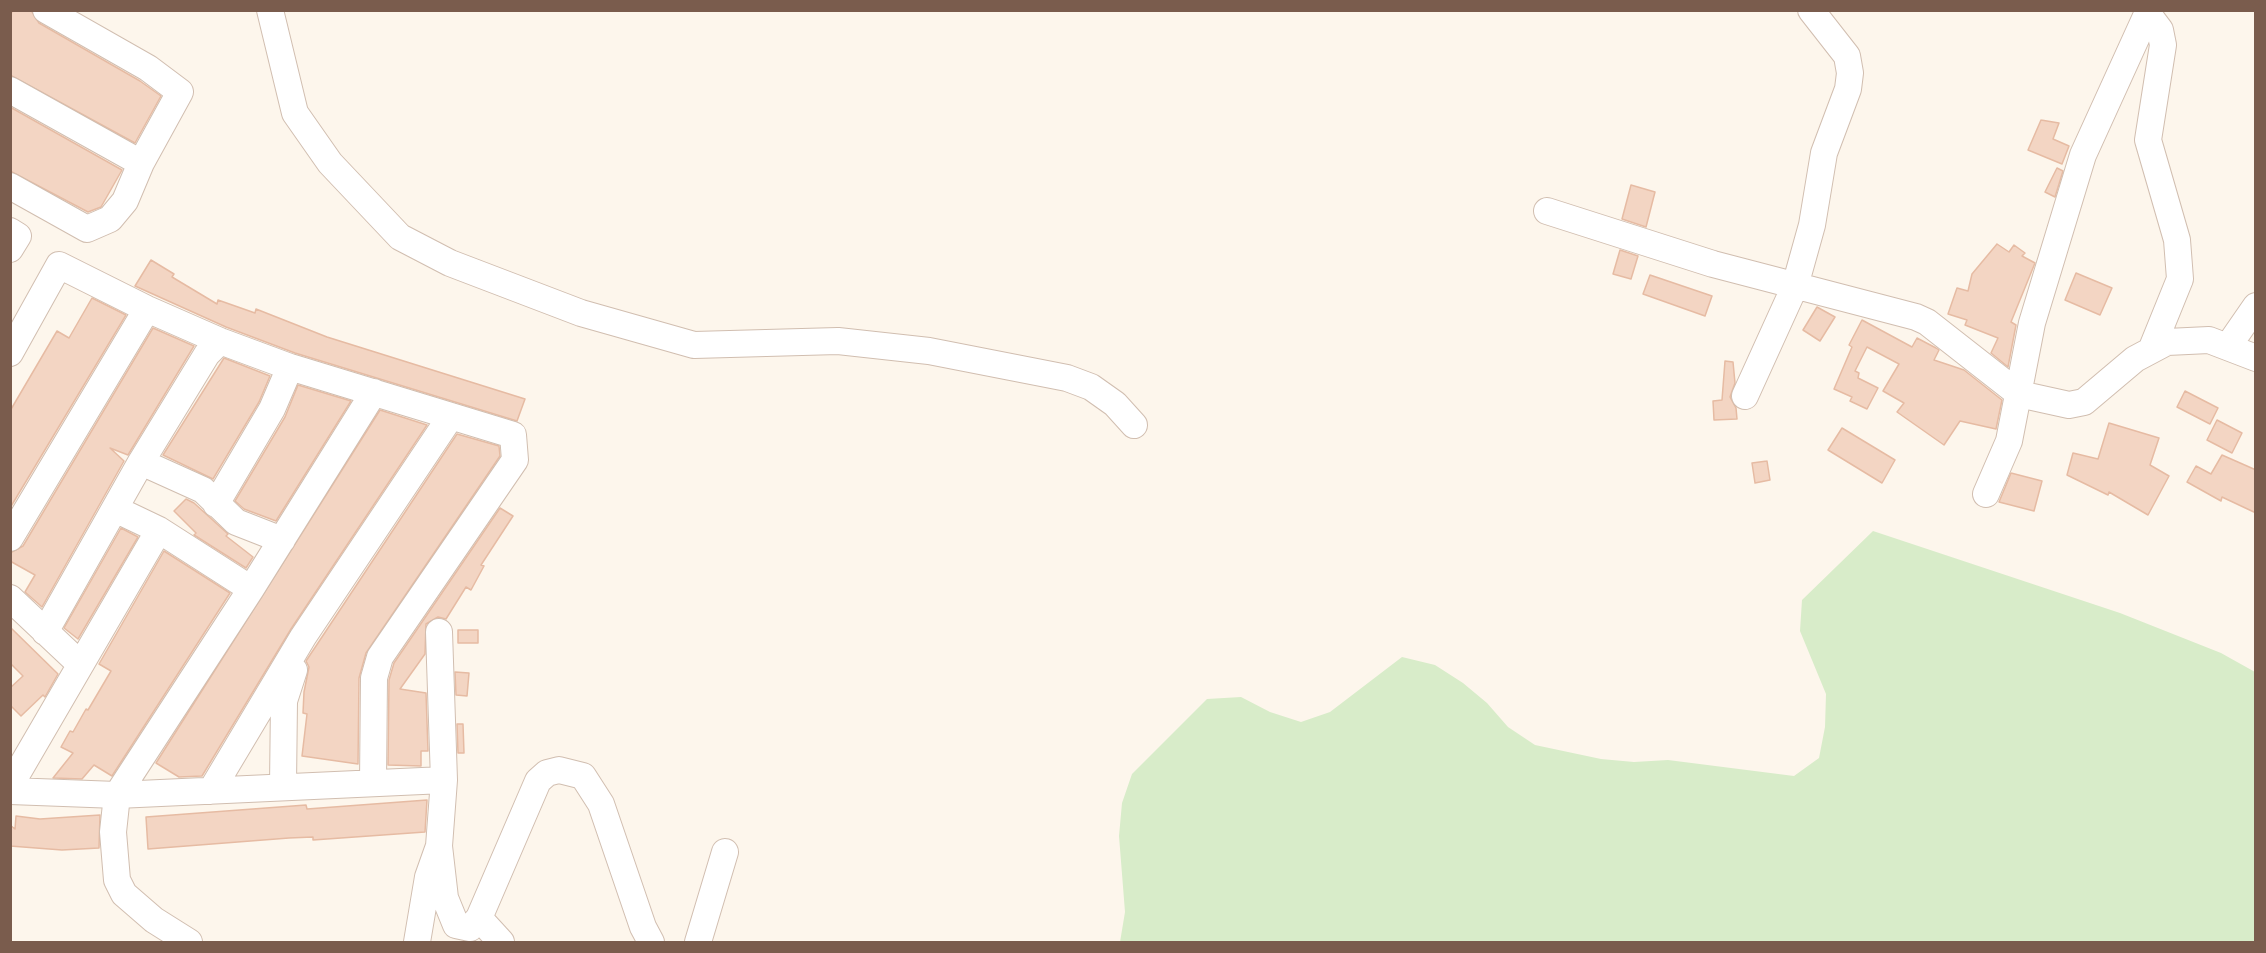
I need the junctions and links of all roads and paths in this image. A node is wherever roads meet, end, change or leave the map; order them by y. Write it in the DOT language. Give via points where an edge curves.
graph roads {
  1 [pos="46,10"];
  2 [pos="270,10"];
  3 [pos="1811,10"];
  4 [pos="2149,12"];
  5 [pos="10,90"];
  6 [pos="141,164"];
  7 [pos="10,186"];
  8 [pos="1547,211"];
  9 [pos="10,231"];
  10 [pos="10,249"];
  11 [pos="1795,286"];
  12 [pos="2256,306"];
  13 [pos="147,309"];
  14 [pos="220,341"];
  15 [pos="2229,345"];
  16 [pos="2152,348"];
  17 [pos="10,353"];
  18 [pos="2256,358"];
  19 [pos="290,367"];
  20 [pos="374,392"];
  21 [pos="2019,394"];
  22 [pos="1745,396"];
  23 [pos="451,416"];
  24 [pos="1134,425"];
  25 [pos="141,462"];
  26 [pos="1986,494"];
  27 [pos="216,504"];
  28 [pos="115,509"];
  29 [pos="159,530"];
  30 [pos="10,538"];
  31 [pos="282,540"];
  32 [pos="251,589"];
  33 [pos="10,598"];
  34 [pos="45,632"];
  35 [pos="438,632"];
  36 [pos="303,637"];
  37 [pos="80,664"];
  38 [pos="444,780"];
  39 [pos="373,782"];
  40 [pos="282,786"];
  41 [pos="10,788"];
  42 [pos="211,791"];
  43 [pos="117,795"];
  44 [pos="439,846"];
  45 [pos="725,852"];
  46 [pos="479,918"];
  47 [pos="189,942"];
  48 [pos="417,942"];
  49 [pos="501,942"];
  50 [pos="651,942"];
  51 [pos="698,942"];
  1 -- 6 [label="street" via="148,68 180,92"];
  2 -- 24 [label="street" via="296,113 330,163 400,237 450,263 581,314 694,345 838,341 929,351 1067,378 1091,387 1115,404"];
  3 -- 11 [label="street" via="1847,56 1850,73 1848,89 1824,153 1812,225"];
  4 -- 16 [label="street" via="2160,30 2163,45 2148,140 2177,240 2180,279"];
  4 -- 21 [label="street" via="2083,155 2032,324"];
  5 -- 6 [label="street"];
  6 -- 7 [label="street" via="125,201 110,219 87,229"];
  8 -- 11 [label="street"];
  9 -- 10 [label="street" via="18,236"];
  11 -- 21 [label="street" via="1916,317"];
  11 -- 22 [label="street"];
  12 -- 15 [label="street"];
  13 -- 14 [label="street"];
  13 -- 17 [label="street" via="59,265"];
  13 -- 30 [label="street"];
  14 -- 19 [label="street"];
  14 -- 25 [label="street" via="207,354"];
  15 -- 16 [label="street" via="2209,339 2167,342"];
  15 -- 18 [label="street"];
  16 -- 21 [label="street" via="2084,402 2069,405"];
  19 -- 20 [label="street"];
  19 -- 27 [label="street" via="272,409"];
  20 -- 23 [label="street"];
  20 -- 31 [label="street"];
  21 -- 26 [label="street" via="2009,441"];
  23 -- 36 [label="street"];
  23 -- 39 [label="street" via="513,435 515,460 380,657 374,678"];
  25 -- 27 [label="street" via="203,490"];
  25 -- 28 [label="street"];
  27 -- 31 [label="street" via="236,522"];
  28 -- 29 [label="street"];
  28 -- 34 [label="street"];
  29 -- 32 [label="street"];
  29 -- 37 [label="street"];
  31 -- 32 [label="street"];
  32 -- 43 [label="street"];
  33 -- 34 [label="street"];
  34 -- 37 [label="street"];
  35 -- 38 [label="street"];
  36 -- 40 [label="street" via="284,701"];
  36 -- 42 [label="street"];
  37 -- 41 [label="street"];
  38 -- 39 [label="street"];
  38 -- 44 [label="street"];
  39 -- 40 [label="street"];
  40 -- 42 [label="street"];
  41 -- 43 [label="street"];
  42 -- 43 [label="street"];
  43 -- 47 [label="street" via="113,832 117,880 124,894 154,920"];
  44 -- 46 [label="street" via="445,898 456,925 470,928"];
  44 -- 48 [label="street" via="428,877"];
  45 -- 51 [label="street"];
  46 -- 49 [label="street"];
  46 -- 50 [label="street" via="538,781 547,773 560,770 583,776 598,797"];
}
